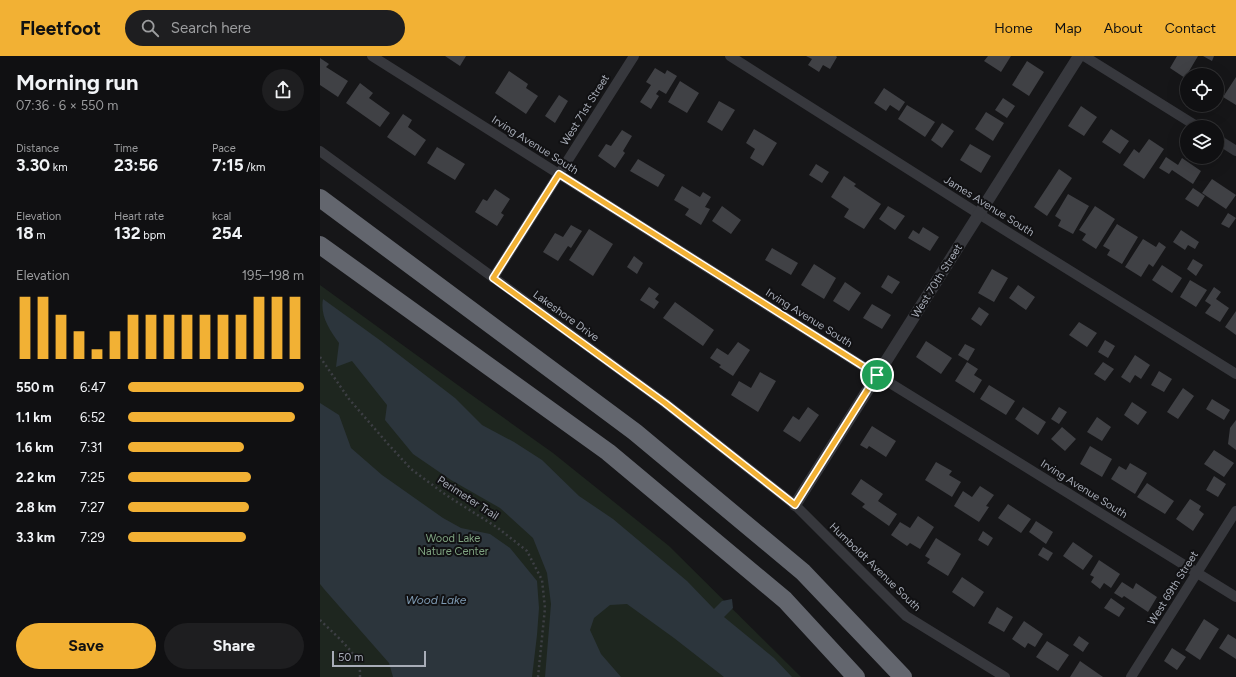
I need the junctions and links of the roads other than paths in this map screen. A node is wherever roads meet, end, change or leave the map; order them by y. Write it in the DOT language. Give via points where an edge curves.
graph roads {
  1 [pos="372,56"];
  2 [pos="634,56"];
  3 [pos="730,56"];
  4 [pos="1079,56"];
  5 [pos="1084,56"];
  6 [pos="1187,120"];
  7 [pos="1224,143"];
  8 [pos="320,150"];
  9 [pos="1236,151"];
  10 [pos="559,174"];
  11 [pos="320,198"];
  12 [pos="979,214"];
  13 [pos="320,245"];
  14 [pos="493,278"];
  15 [pos="1236,374"];
  16 [pos="877,375"];
  17 [pos="795,505"];
  18 [pos="1236,511"];
  19 [pos="1197,572"];
  20 [pos="1236,597"];
  21 [pos="856,677"];
  22 [pos="902,677"];
  23 [pos="1005,677"];
  24 [pos="1131,677"];
  1 -- 10 [label="street, Irving Avenue South"];
  2 -- 10 [label="street, West 71st Street"];
  3 -- 12 [label="street, James Avenue South"];
  4 -- 12 [label="street, West 70th Street"];
  5 -- 6 [label="street"];
  7 -- 9 [label="street"];
  8 -- 14 [label="street, Lakeshore Drive"];
  10 -- 14 [label="street, West 71st Street"];
  10 -- 16 [label="street, Irving Avenue South"];
  11 -- 22 [label="highway" via="635,432 803,572"];
  12 -- 15 [label="street, James Avenue South"];
  12 -- 16 [label="street, West 70th Street"];
  13 -- 21 [label="highway" via="608,452 785,600"];
  14 -- 17 [label="street, Lakeshore Drive" via="665,403"];
  16 -- 17 [label="street, West 70th Street"];
  16 -- 19 [label="street, Irving Avenue South"];
  17 -- 23 [label="street, Humboldt Avenue South" via="906,616"];
  18 -- 19 [label="street, West 69th Street"];
  19 -- 20 [label="street, Irving Avenue South"];
  19 -- 24 [label="street, West 69th Street"];
}
